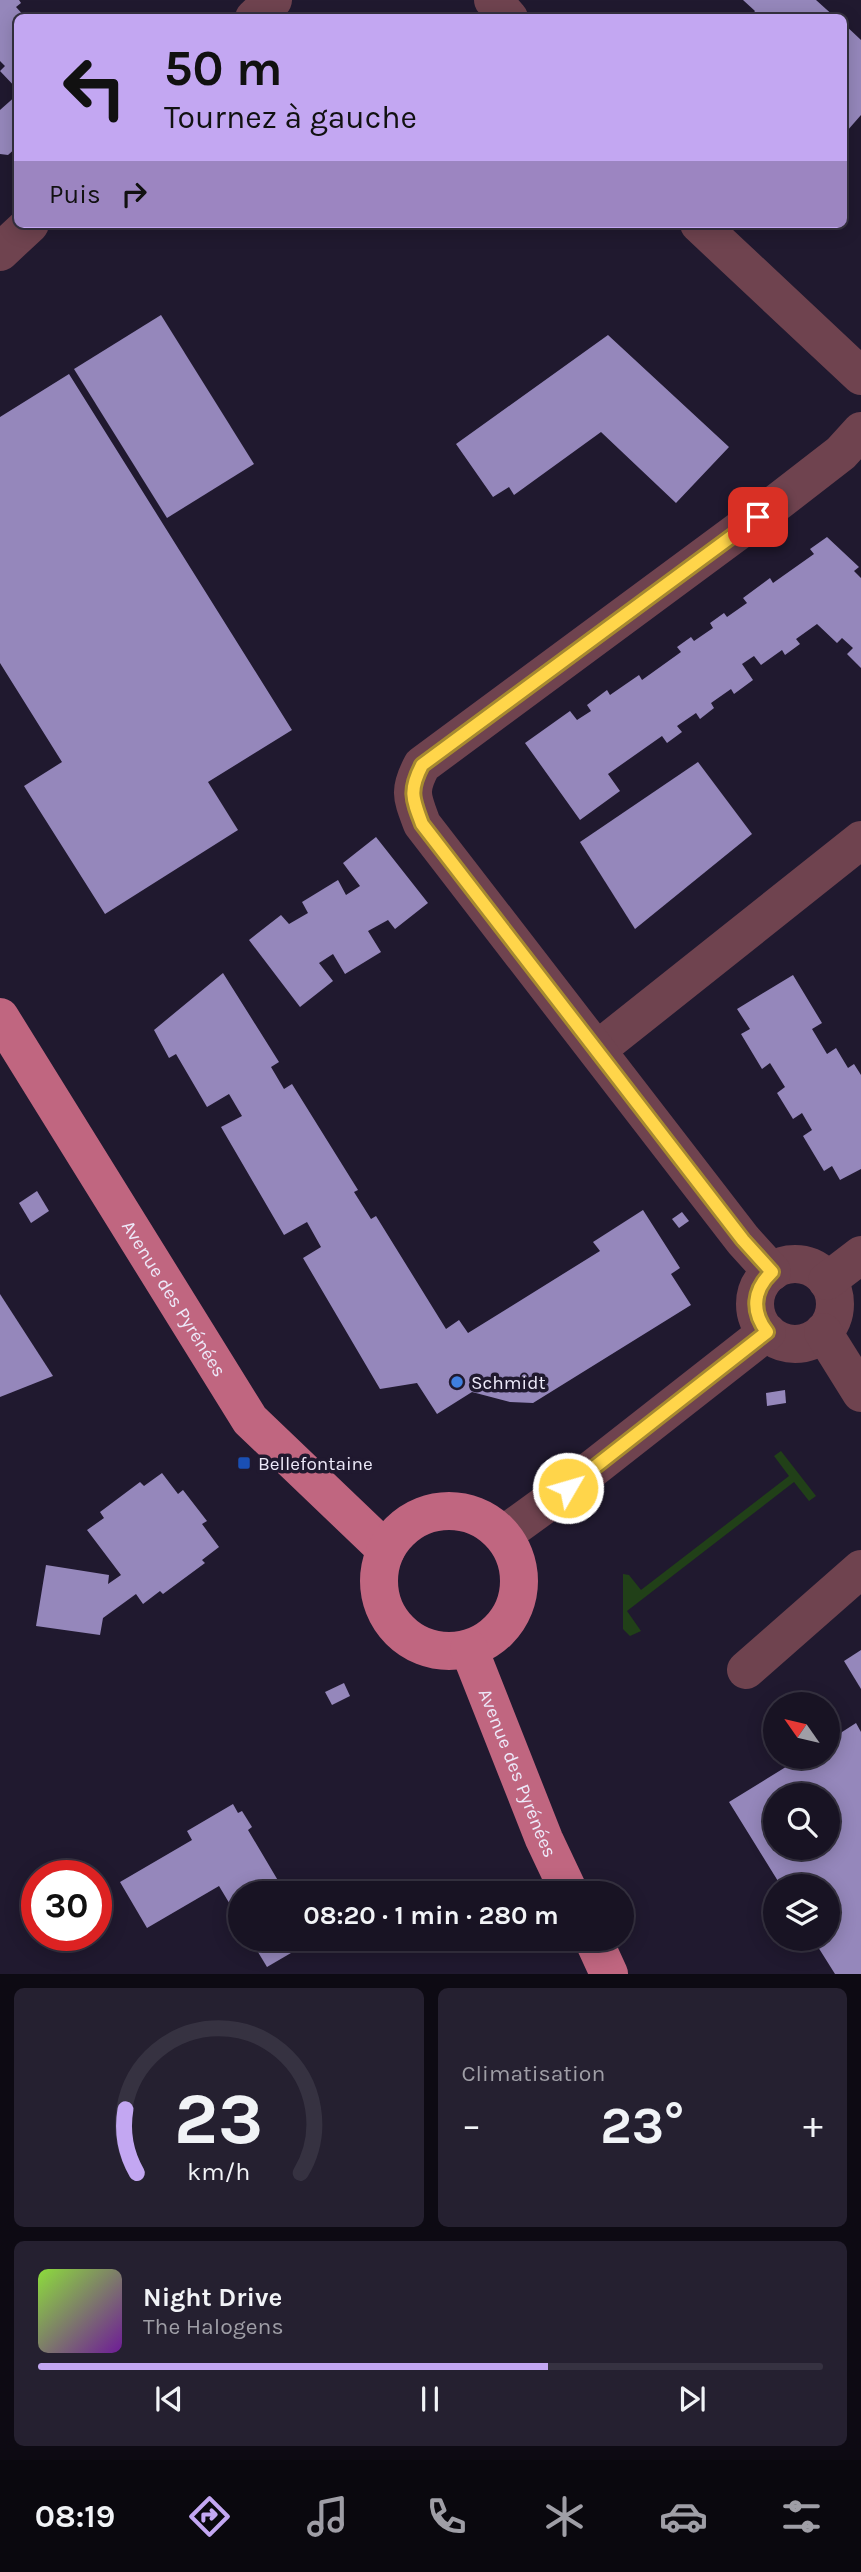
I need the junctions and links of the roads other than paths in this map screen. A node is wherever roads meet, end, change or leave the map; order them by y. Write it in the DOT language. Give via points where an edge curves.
graph roads {
  1 [pos="273,0"];
  2 [pos="493,0"];
  3 [pos="258,14"];
  4 [pos="505,14"];
  5 [pos="703,228"];
  6 [pos="861,376"];
  7 [pos="861,430"];
  8 [pos="861,840"];
  9 [pos="0,1017"];
  10 [pos="597,1050"];
  11 [pos="861,1255"];
  12 [pos="772,1272"];
  13 [pos="827,1281"];
  14 [pos="767,1332"];
  15 [pos="823,1332"];
  16 [pos="861,1393"];
  17 [pos="503,1535"];
  18 [pos="386,1550"];
  19 [pos="861,1569"];
  20 [pos="470,1649"];
  21 [pos="746,1670"];
  22 [pos="564,1881"];
  23 [pos="599,1951"];
  24 [pos="609,1973"];
  1 -- 3 [label="street"];
  2 -- 4 [label="street"];
  5 -- 6 [label="street"];
  7 -- 10 [label="street" via="841,453 779,501 422,765 413,783 413,800 422,824"];
  8 -- 10 [label="street"];
  9 -- 18 [label="main road, Avenue des Pyrénées" via="250,1420"];
  10 -- 12 [label="street"];
  11 -- 13 [label="street"];
  12 -- 13 [label="street" via="799,1264"];
  12 -- 14 [label="street" via="756,1294 758,1321"];
  13 -- 15 [label="street" via="835,1301 834,1315"];
  14 -- 15 [label="street" via="792,1345"];
  14 -- 17 [label="street"];
  15 -- 16 [label="street"];
  17 -- 18 [label="main road" via="470,1514 441,1512 412,1521"];
  17 -- 20 [label="main road" via="519,1571 519,1591 502,1627"];
  18 -- 20 [label="main road" via="378,1581 380,1598 395,1627 414,1642 437,1651"];
  19 -- 21 [label="street"];
  20 -- 22 [label="main road, Avenue des Pyrénées"];
  23 -- 24 [label="main road"];
}
